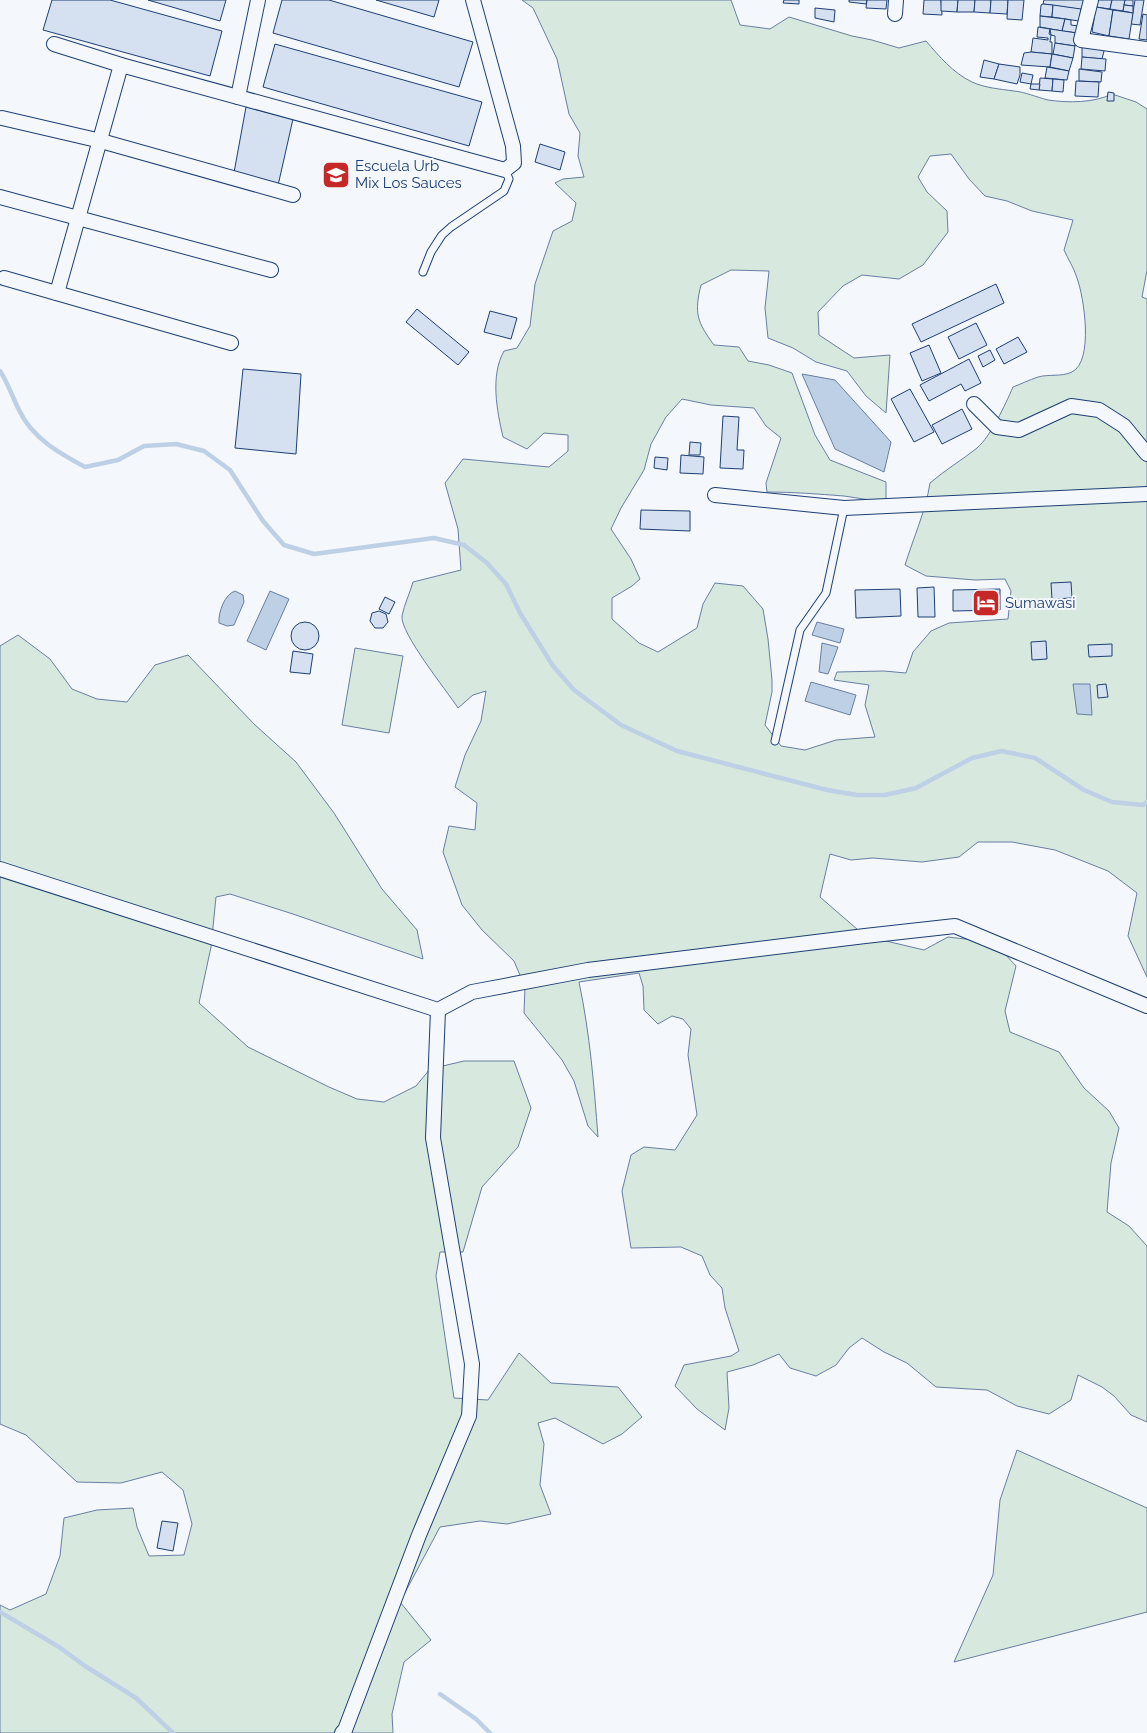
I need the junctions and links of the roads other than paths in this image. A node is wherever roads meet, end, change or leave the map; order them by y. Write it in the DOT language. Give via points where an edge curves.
graph roads {
  1 [pos="258,0"];
  2 [pos="473,0"];
  3 [pos="1091,0"];
  4 [pos="54,44"];
  5 [pos="1147,49"];
  6 [pos="121,65"];
  7 [pos="238,97"];
  8 [pos="2,118"];
  9 [pos="101,141"];
  10 [pos="505,170"];
  11 [pos="292,195"];
  12 [pos="0,196"];
  13 [pos="78,218"];
  14 [pos="271,270"];
  15 [pos="422,272"];
  16 [pos="4,278"];
  17 [pos="57,293"];
  18 [pos="231,343"];
  19 [pos="974,404"];
  20 [pos="1147,454"];
  21 [pos="1147,494"];
  22 [pos="715,495"];
  23 [pos="844,508"];
  24 [pos="775,741"];
  25 [pos="0,869"];
  26 [pos="1147,1006"];
  27 [pos="438,1010"];
  28 [pos="342,1733"];
  1 -- 7 [label="street"];
  2 -- 10 [label="street" via="513,146 514,163"];
  3 -- 5 [label="street" via="1081,40"];
  4 -- 6 [label="street"];
  6 -- 7 [label="street"];
  6 -- 9 [label="street"];
  7 -- 10 [label="street"];
  8 -- 9 [label="street"];
  9 -- 11 [label="street"];
  9 -- 13 [label="street"];
  10 -- 15 [label="lane" via="509,180 504,191 442,235"];
  12 -- 13 [label="street"];
  13 -- 14 [label="street"];
  13 -- 17 [label="street"];
  16 -- 17 [label="street"];
  17 -- 18 [label="street"];
  19 -- 20 [label="street" via="997,427 1019,430 1071,406 1099,410 1124,426"];
  21 -- 23 [label="street"];
  22 -- 23 [label="street"];
  23 -- 24 [label="lane" via="826,593 800,630"];
  25 -- 27 [label="street"];
  26 -- 27 [label="street" via="955,926 588,970 472,992"];
  27 -- 28 [label="street" via="433,1138 472,1364 469,1416"];
}
